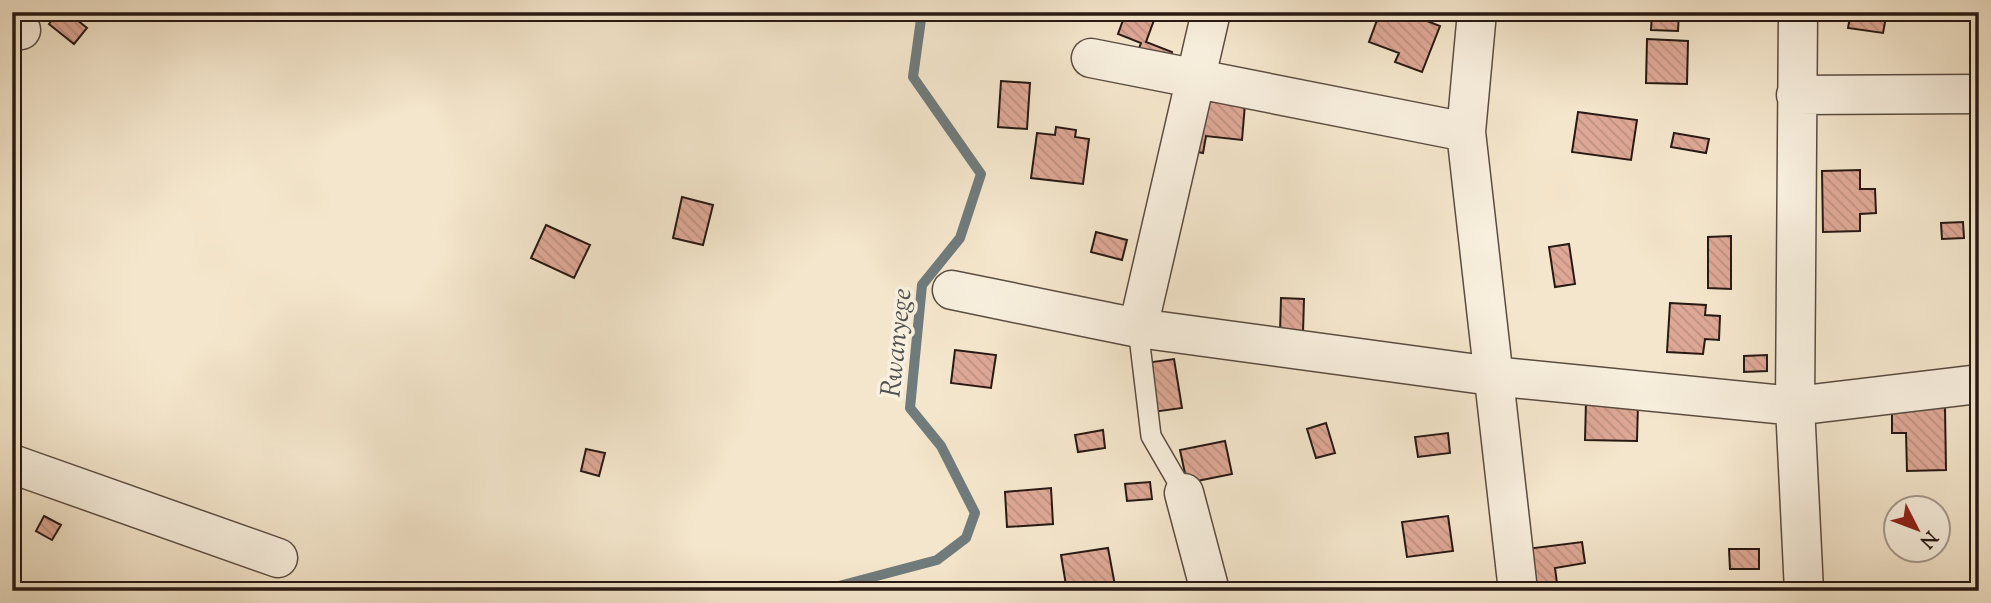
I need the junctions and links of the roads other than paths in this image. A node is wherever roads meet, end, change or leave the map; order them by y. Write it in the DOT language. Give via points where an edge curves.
graph roads {
  1 [pos="1211,12"];
  2 [pos="1477,12"];
  3 [pos="1798,12"];
  4 [pos="1091,58"];
  5 [pos="1196,79"];
  6 [pos="1979,94"];
  7 [pos="1796,95"];
  8 [pos="1466,132"];
  9 [pos="952,290"];
  10 [pos="1138,328"];
  11 [pos="1492,376"];
  12 [pos="1979,383"];
  13 [pos="1795,406"];
  14 [pos="12,464"];
  15 [pos="1184,493"];
  16 [pos="278,558"];
  17 [pos="1210,591"];
  18 [pos="1518,591"];
  19 [pos="1804,591"];
  1 -- 5 [label="street"];
  2 -- 8 [label="street"];
  3 -- 7 [label="street"];
  4 -- 5 [label="street"];
  5 -- 8 [label="street"];
  5 -- 10 [label="street"];
  6 -- 7 [label="street"];
  7 -- 13 [label="street"];
  8 -- 11 [label="street"];
  9 -- 10 [label="street"];
  10 -- 11 [label="street"];
  10 -- 15 [label="lane" via="1151,436"];
  11 -- 13 [label="street"];
  11 -- 18 [label="street"];
  12 -- 13 [label="street"];
  13 -- 19 [label="street"];
  14 -- 16 [label="street"];
  15 -- 17 [label="street"];
}
